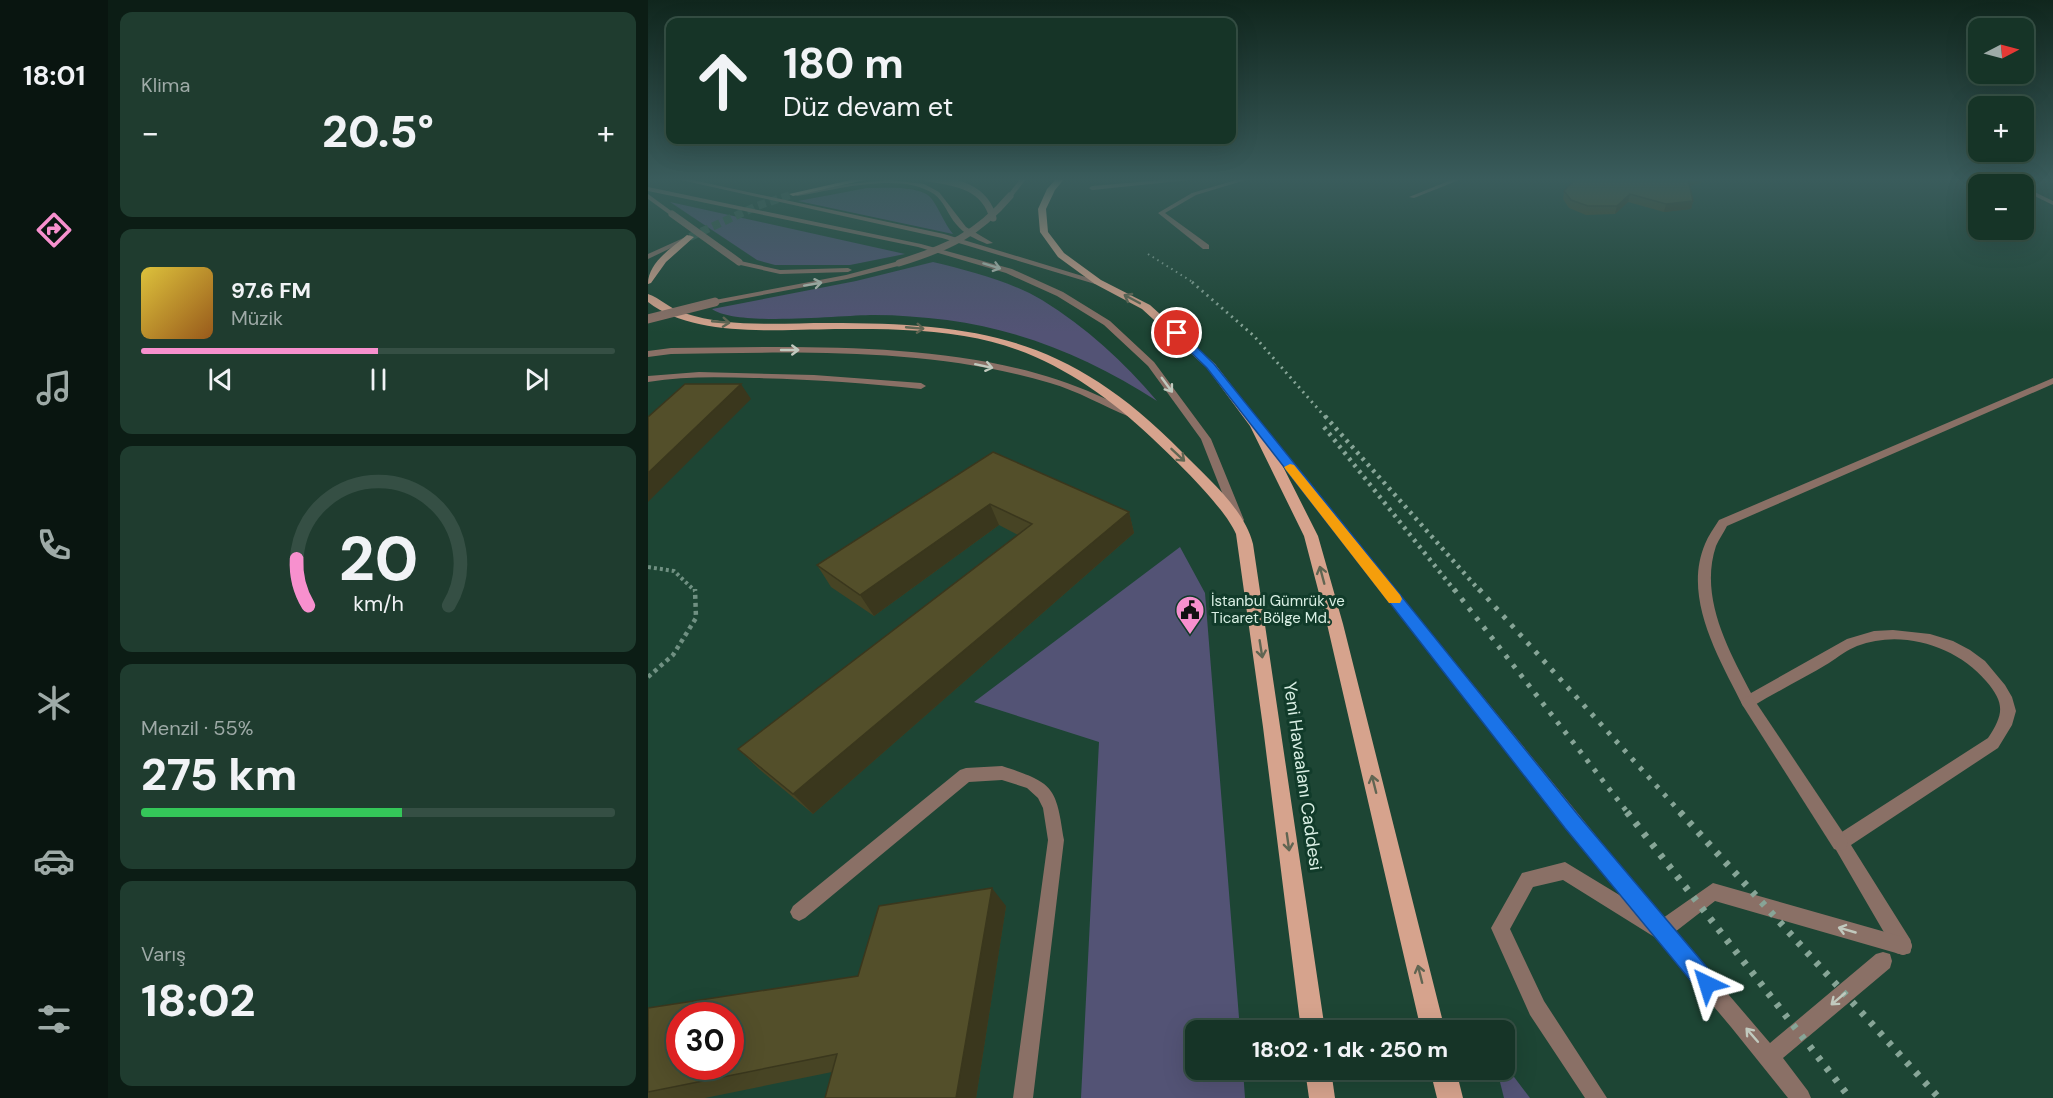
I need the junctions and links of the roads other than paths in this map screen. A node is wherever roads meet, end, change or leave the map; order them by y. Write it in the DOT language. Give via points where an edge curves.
graph roads {
  1 [pos="693,229"];
  2 [pos="843,229"];
  3 [pos="913,229"];
  4 [pos="964,229"];
  5 [pos="979,229"];
  6 [pos="1044,229"];
  7 [pos="1182,229"];
  8 [pos="690,237"];
  9 [pos="1206,247"];
  10 [pos="1005,252"];
  11 [pos="648,256"];
  12 [pos="899,263"];
  13 [pos="648,281"];
  14 [pos="1098,282"];
  15 [pos="648,297"];
  16 [pos="648,319"];
  17 [pos="648,354"];
  18 [pos="648,380"];
  19 [pos="2053,381"];
  20 [pos="921,386"];
  21 [pos="1133,415"];
  22 [pos="1256,425"];
  23 [pos="1242,529"];
  24 [pos="1748,702"];
  25 [pos="1840,843"];
  26 [pos="799,912"];
  27 [pos="1661,931"];
  28 [pos="1883,962"];
  29 [pos="1312,1020"];
  30 [pos="1431,1020"];
  31 [pos="1770,1056"];
  32 [pos="1319,1080"];
  33 [pos="1446,1080"];
  34 [pos="1023,1098"];
  35 [pos="1322,1098"];
  36 [pos="1450,1098"];
  37 [pos="1597,1098"];
  38 [pos="1801,1098"];
  1 -- 12 [label="street, bridge" via="739,262 780,272"];
  2 -- 23 [label="street, one-way" via="919,245 1010,271 1060,294 1107,323 1151,364 1206,439"];
  3 -- 10 [label="street"];
  4 -- 10 [label="street"];
  5 -- 12 [label="street, bridge" via="968,238"];
  6 -- 14 [label="main road" via="1061,255"];
  7 -- 9 [label="street"];
  8 -- 11 [label="street"];
  8 -- 13 [label="main road" via="663,260"];
  10 -- 14 [label="street"];
  16 -- 12 [label="street, one-way, bridge" via="714,302 847,278"];
  22 -- 14 [label="main road, one-way" via="1211,366 1177,333 1146,307"];
  15 -- 21 [label="main road, one-way" via="656,306 695,320 761,326 889,326 954,331 1013,344 1070,369"];
  17 -- 21 [label="street, one-way" via="825,350 946,358 1054,381"];
  18 -- 20 [label="street" via="680,374 760,375"];
  19 -- 24 [label="street" via="1722,523 1712,537 1704,562 1707,607"];
  21 -- 23 [label="main road, one-way" via="1182,458"];
  22 -- 27 [label="street"];
  30 -- 22 [label="main road, one-way" via="1311,536"];
  23 -- 29 [label="main road, Yeni Havaalanı Caddesi, one-way"];
  24 -- 25 [label="street"];
  24 -- 25 [label="street" via="1855,641 1914,635 1935,639 1963,653 1988,673 2007,697 2008,719 1993,743"];
  25 -- 27 [label="street, one-way" via="1903,946 1713,892"];
  26 -- 34 [label="street" via="966,775 1002,773 1032,783 1051,807 1056,840"];
  31 -- 27 [label="street, one-way"];
  27 -- 37 [label="street" via="1564,871 1528,879 1500,927 1538,1008"];
  28 -- 31 [label="street, one-way"];
  31 -- 38 [label="street"];
  32 -- 35 [label="main road"];
  33 -- 36 [label="main road"];
}
